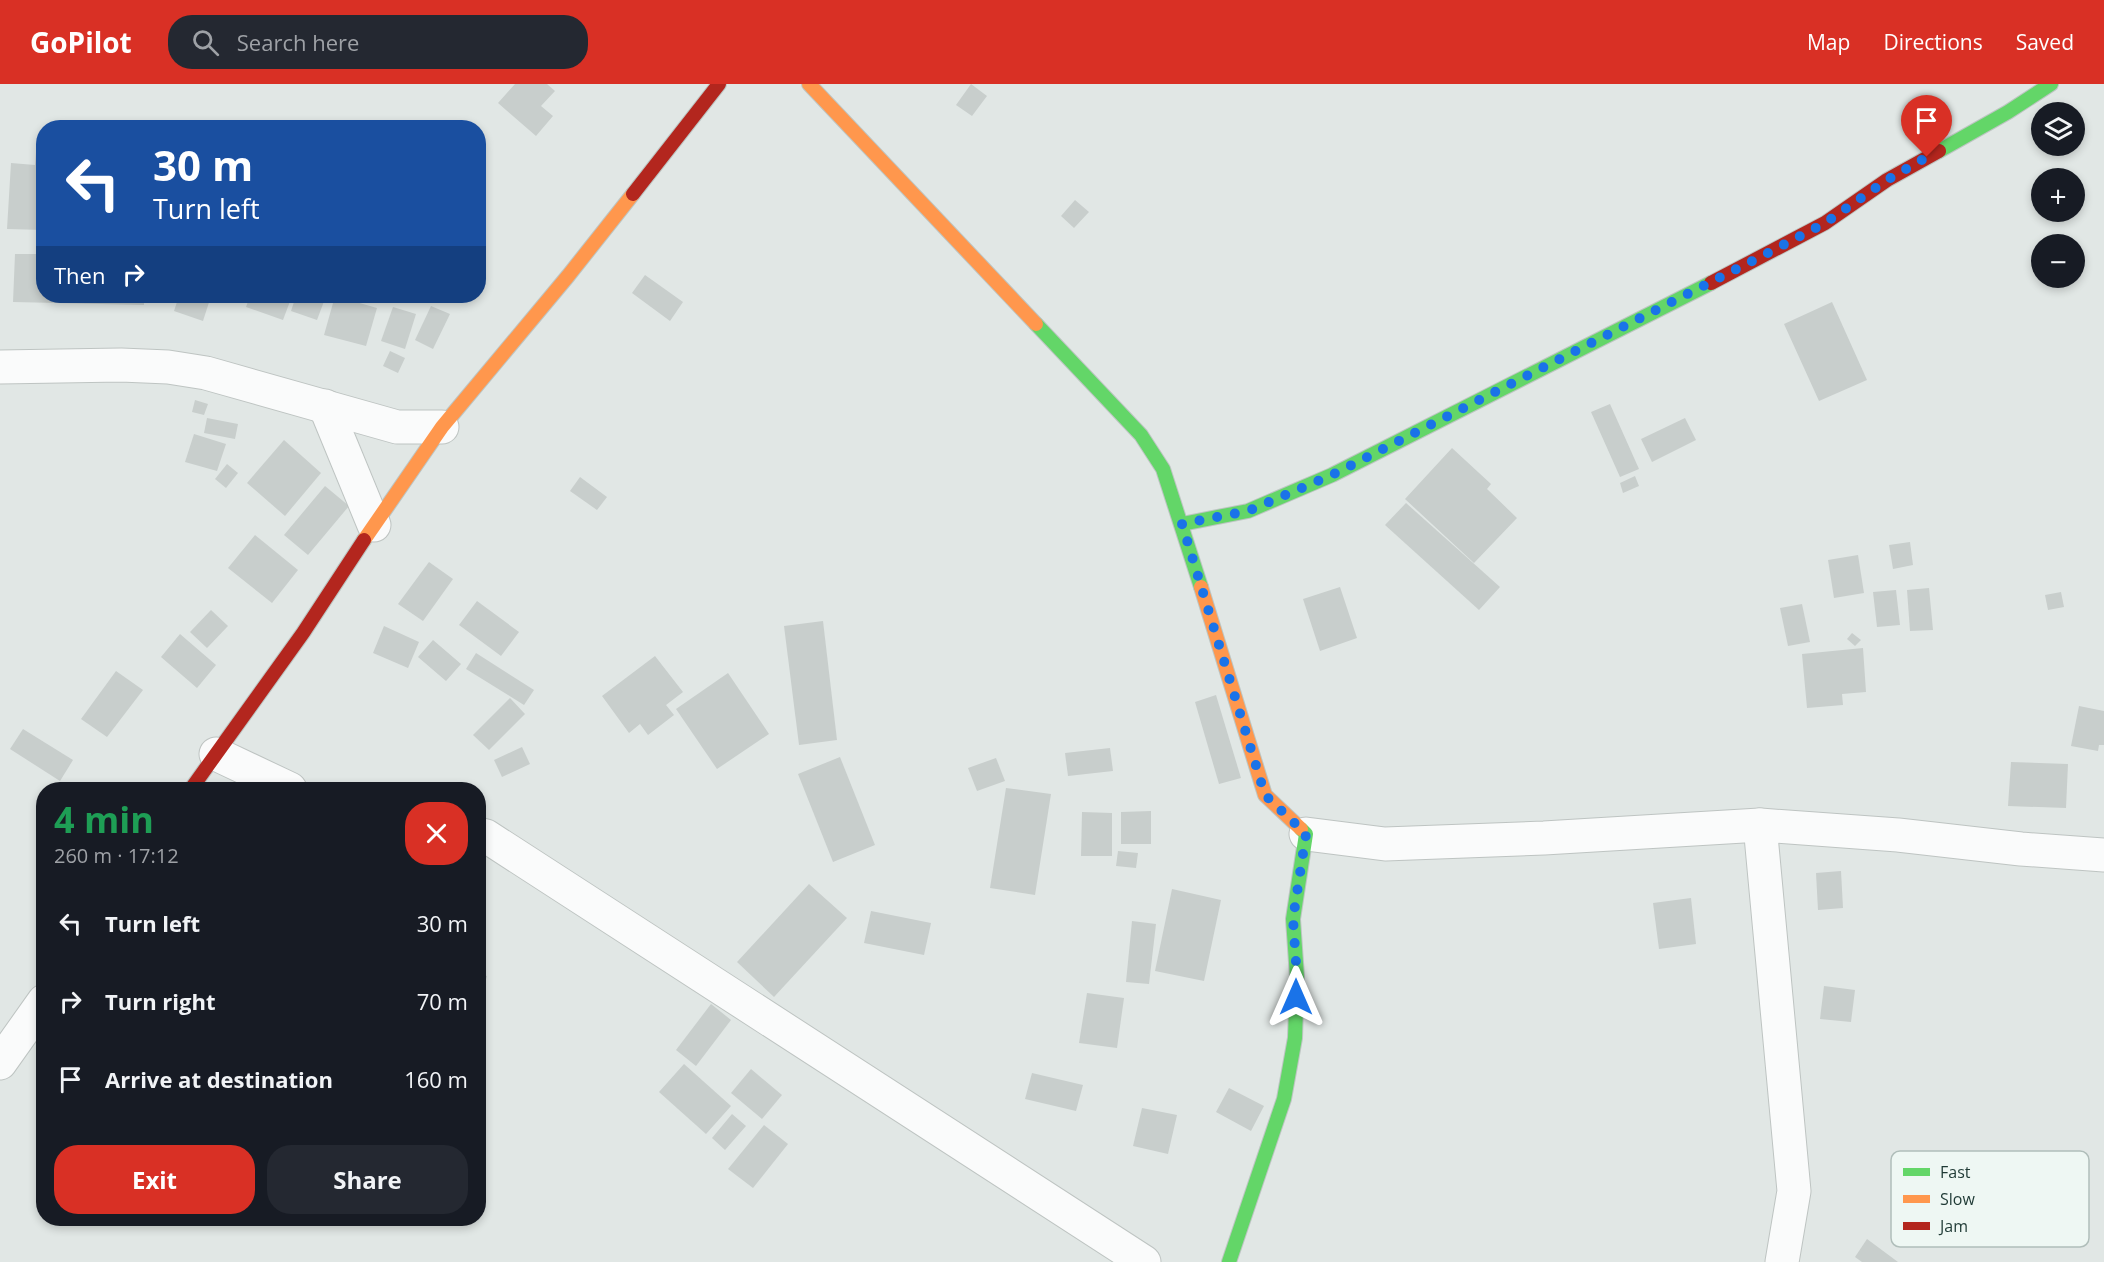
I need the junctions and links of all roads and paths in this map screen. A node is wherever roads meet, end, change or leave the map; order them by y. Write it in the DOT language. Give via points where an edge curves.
graph roads {
  1 [pos="719,84"];
  2 [pos="808,84"];
  3 [pos="2051,84"];
  4 [pos="0,367"];
  5 [pos="325,406"];
  6 [pos="442,427"];
  7 [pos="1182,524"];
  8 [pos="374,525"];
  9 [pos="216,754"];
  10 [pos="196,782"];
  11 [pos="275,782"];
  12 [pos="1760,825"];
  13 [pos="1306,834"];
  14 [pos="486,836"];
  15 [pos="2104,855"];
  16 [pos="36,1012"];
  17 [pos="0,1063"];
  18 [pos="1791,1257"];
  19 [pos="1144,1262"];
  20 [pos="1229,1262"];
  1 -- 6 [label="street" via="568,276"];
  2 -- 7 [label="street" via="1141,435 1163,469"];
  3 -- 7 [label="street" via="1887,180 1825,223 1332,475 1248,511"];
  4 -- 5 [label="street" via="168,367 206,373"];
  5 -- 6 [label="street" via="397,427"];
  5 -- 8 [label="street"];
  6 -- 8 [label="street"];
  7 -- 13 [label="street" via="1265,795"];
  8 -- 9 [label="street"];
  9 -- 10 [label="street"];
  9 -- 11 [label="street"];
  12 -- 13 [label="street" via="1385,844"];
  12 -- 15 [label="street"];
  12 -- 18 [label="street" via="1794,1191"];
  13 -- 20 [label="street" via="1293,919 1297,977 1295,1038 1284,1099"];
  14 -- 19 [label="street"];
  16 -- 17 [label="street"];
}
